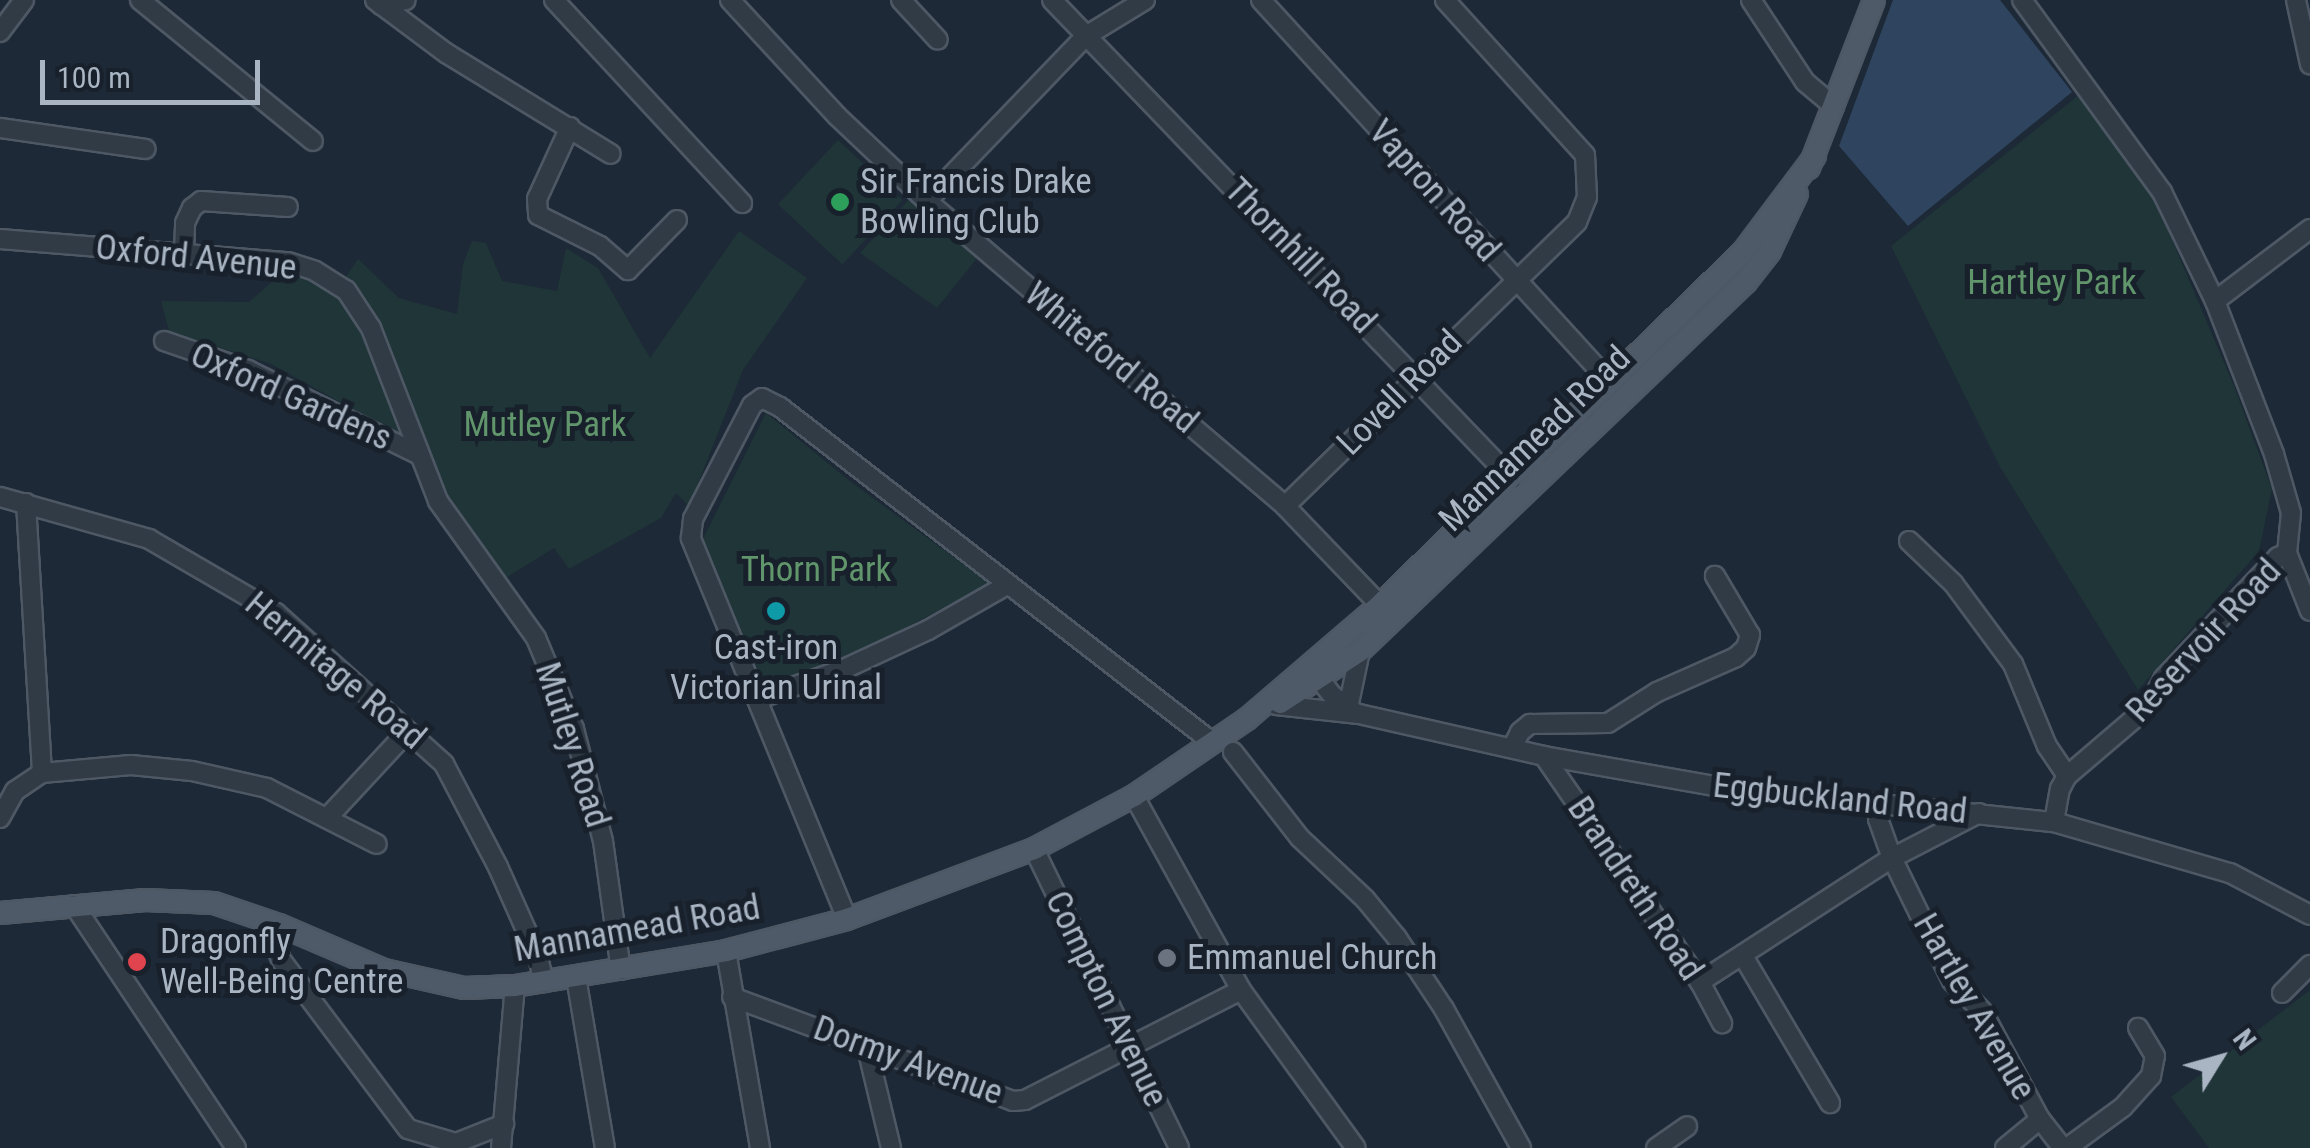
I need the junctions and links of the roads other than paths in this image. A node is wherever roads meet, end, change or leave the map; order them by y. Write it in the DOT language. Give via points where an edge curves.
graph roads {
  1 [pos="140,0"];
  2 [pos="406,0"];
  3 [pos="554,0"];
  4 [pos="730,0"];
  5 [pos="901,0"];
  6 [pos="1052,0"];
  7 [pos="1145,0"];
  8 [pos="1261,0"];
  9 [pos="1445,0"];
  10 [pos="1751,0"];
  11 [pos="1874,0"];
  12 [pos="2022,0"];
  13 [pos="2296,0"];
  14 [pos="378,2"];
  15 [pos="22,4"];
  16 [pos="0,32"];
  17 [pos="1086,36"];
  18 [pos="938,40"];
  19 [pos="2310,64"];
  20 [pos="1834,106"];
  21 [pos="570,126"];
  22 [pos="0,128"];
  23 [pos="313,140"];
  24 [pos="146,148"];
  25 [pos="611,154"];
  26 [pos="1815,156"];
  27 [pos="927,201"];
  28 [pos="742,203"];
  29 [pos="288,207"];
  30 [pos="677,220"];
  31 [pos="2310,229"];
  32 [pos="0,238"];
  33 [pos="184,254"];
  34 [pos="1516,282"];
  35 [pos="2215,301"];
  36 [pos="164,341"];
  37 [pos="1418,377"];
  38 [pos="1609,381"];
  39 [pos="411,436"];
  40 [pos="417,454"];
  41 [pos="1520,485"];
  42 [pos="0,497"];
  43 [pos="26,504"];
  44 [pos="1285,506"];
  45 [pos="1909,541"];
  46 [pos="2287,553"];
  47 [pos="1715,576"];
  48 [pos="1006,585"];
  49 [pos="1380,605"];
  50 [pos="2310,611"];
  51 [pos="1360,651"];
  52 [pos="1314,673"];
  53 [pos="758,699"];
  54 [pos="1276,705"];
  55 [pos="1353,711"];
  56 [pos="1247,718"];
  57 [pos="408,731"];
  58 [pos="1212,742"];
  59 [pos="1512,748"];
  60 [pos="1233,752"];
  61 [pos="1544,756"];
  62 [pos="42,773"];
  63 [pos="2068,776"];
  64 [pos="1134,796"];
  65 [pos="1881,804"];
  66 [pos="1980,813"];
  67 [pos="328,816"];
  68 [pos="0,818"];
  69 [pos="2054,822"];
  70 [pos="377,844"];
  71 [pos="1034,849"];
  72 [pos="1892,858"];
  73 [pos="74,905"];
  74 [pos="1,912"];
  75 [pos="2310,915"];
  76 [pos="847,919"];
  77 [pos="279,925"];
  78 [pos="726,951"];
  79 [pos="1743,956"];
  80 [pos="2310,965"];
  81 [pos="621,970"];
  82 [pos="576,978"];
  83 [pos="544,982"];
  84 [pos="1700,982"];
  85 [pos="515,986"];
  86 [pos="1241,990"];
  87 [pos="2282,992"];
  88 [pos="732,997"];
  89 [pos="1722,1024"];
  90 [pos="2138,1028"];
  91 [pos="1128,1046"];
  92 [pos="867,1048"];
  93 [pos="1830,1103"];
  94 [pos="2040,1119"];
  95 [pos="504,1124"];
  96 [pos="1687,1126"];
  97 [pos="236,1148"];
  98 [pos="501,1148"];
  99 [pos="604,1148"];
  100 [pos="760,1148"];
  101 [pos="891,1148"];
  102 [pos="1179,1148"];
  103 [pos="1356,1148"];
  104 [pos="1521,1148"];
  105 [pos="1656,1148"];
  106 [pos="2005,1148"];
  107 [pos="2065,1148"];
  1 -- 23 [label="street"];
  2 -- 14 [label="street"];
  3 -- 28 [label="street"];
  4 -- 27 [label="street, Whiteford Road"];
  5 -- 18 [label="street"];
  6 -- 17 [label="street, Thornhill Road"];
  7 -- 17 [label="street"];
  8 -- 34 [label="street, Vapron Road"];
  9 -- 34 [label="street, Lovell Road" via="1585,155 1588,197 1577,222"];
  10 -- 20 [label="street" via="1805,82"];
  11 -- 20 [label="main road, Mannamead Road"];
  12 -- 35 [label="street" via="2162,192"];
  13 -- 19 [label="street"];
  14 -- 21 [label="street" via="446,53"];
  15 -- 16 [label="street"];
  17 -- 27 [label="street"];
  17 -- 37 [label="street, Thornhill Road"];
  20 -- 26 [label="main road, Mannamead Road"];
  21 -- 25 [label="street"];
  21 -- 30 [label="street" via="537,199 538,215 600,246 628,270"];
  22 -- 24 [label="street"];
  26 -- 38 [label="main road, Mannamead Road" via="1743,252"];
  26 -- 41 [label="main road, Mannamead Road" via="1770,251 1746,282"];
  27 -- 44 [label="street, Whiteford Road"];
  29 -- 33 [label="street" via="201,201 185,223"];
  31 -- 35 [label="street"];
  32 -- 33 [label="street, Oxford Avenue"];
  33 -- 39 [label="street, Oxford Avenue" via="288,262 346,290 371,328"];
  34 -- 37 [label="street, Lovell Road"];
  34 -- 38 [label="street, Vapron Road"];
  35 -- 46 [label="street" via="2291,513"];
  36 -- 40 [label="street, Oxford Gardens" via="248,370"];
  37 -- 41 [label="street, Thornhill Road"];
  37 -- 44 [label="street, Lovell Road"];
  38 -- 41 [label="main road, Mannamead Road"];
  39 -- 40 [label="street, Mutley Road"];
  40 -- 81 [label="street, Mutley Road" via="438,501 536,638 574,729 603,841"];
  41 -- 49 [label="main road, Mannamead Road"];
  41 -- 51 [label="main road, Mannamead Road"];
  42 -- 43 [label="street, Hermitage Road"];
  43 -- 57 [label="street, Hermitage Road" via="149,539 249,594"];
  43 -- 62 [label="street"];
  44 -- 49 [label="street, Whiteford Road"];
  45 -- 63 [label="street" via="1953,583 2013,664 2047,746"];
  46 -- 50 [label="street"];
  46 -- 63 [label="street, Reservoir Road" via="2164,678 2149,706"];
  47 -- 59 [label="street" via="1750,635 1736,657 1657,692 1608,723 1530,724"];
  48 -- 53 [label="street" via="844,669"];
  48 -- 53 [label="street" via="762,398 752,405 690,526"];
  48 -- 58 [label="street"];
  49 -- 52 [label="main road, Mannamead Road"];
  51 -- 52 [label="main road, Mannamead Road"];
  51 -- 55 [label="street"];
  52 -- 54 [label="main road, Mannamead Road"];
  52 -- 55 [label="street"];
  52 -- 56 [label="main road, Mannamead Road"];
  53 -- 76 [label="street"];
  54 -- 55 [label="street, Eggbuckland Road"];
  54 -- 56 [label="main road, Mannamead Road"];
  55 -- 59 [label="street, Eggbuckland Road"];
  56 -- 58 [label="main road, Mannamead Road"];
  57 -- 67 [label="street"];
  57 -- 83 [label="street, Hermitage Road" via="444,764 498,867"];
  58 -- 64 [label="main road, Mannamead Road"];
  59 -- 61 [label="street, Eggbuckland Road"];
  60 -- 104 [label="street" via="1300,838 1397,938"];
  61 -- 65 [label="street, Eggbuckland Road" via="1719,787"];
  61 -- 84 [label="street, Brandreth Road"];
  62 -- 67 [label="street" via="131,765 192,771 267,788"];
  62 -- 68 [label="street" via="15,792"];
  63 -- 69 [label="street"];
  64 -- 71 [label="main road, Mannamead Road"];
  64 -- 86 [label="street"];
  65 -- 66 [label="street, Eggbuckland Road"];
  65 -- 72 [label="street, Hartley Avenue" via="1878,819"];
  66 -- 69 [label="street, Eggbuckland Road"];
  66 -- 72 [label="street"];
  67 -- 70 [label="street"];
  69 -- 75 [label="street, Eggbuckland Road" via="2230,873"];
  71 -- 76 [label="main road, Mannamead Road"];
  71 -- 91 [label="street, Compton Avenue"];
  72 -- 79 [label="street"];
  72 -- 94 [label="street, Hartley Avenue" via="1952,981 1982,1011"];
  73 -- 74 [label="main road, Mannamead Road"];
  73 -- 77 [label="main road, Mannamead Road" via="180,899"];
  73 -- 97 [label="street"];
  76 -- 78 [label="main road, Mannamead Road"];
  77 -- 85 [label="main road, Mannamead Road" via="411,978 464,988"];
  77 -- 95 [label="street" via="280,960 408,1129 456,1143"];
  78 -- 81 [label="main road, Mannamead Road"];
  78 -- 88 [label="street"];
  79 -- 84 [label="street"];
  79 -- 93 [label="street"];
  80 -- 87 [label="street"];
  81 -- 82 [label="main road, Mannamead Road"];
  82 -- 83 [label="main road, Mannamead Road"];
  82 -- 99 [label="street"];
  83 -- 85 [label="main road, Mannamead Road"];
  84 -- 89 [label="street, Brandreth Road"];
  85 -- 95 [label="street"];
  86 -- 91 [label="street, Dormy Avenue"];
  86 -- 103 [label="street"];
  88 -- 92 [label="street, Dormy Avenue"];
  88 -- 100 [label="street"];
  90 -- 107 [label="street" via="2156,1056 2151,1076 2123,1108"];
  91 -- 92 [label="street, Dormy Avenue" via="1013,1101"];
  91 -- 102 [label="street, Compton Avenue"];
  92 -- 101 [label="street"];
  94 -- 106 [label="street"];
  94 -- 107 [label="street, Hartley Avenue"];
  95 -- 98 [label="street"];
  96 -- 105 [label="street"];
}
